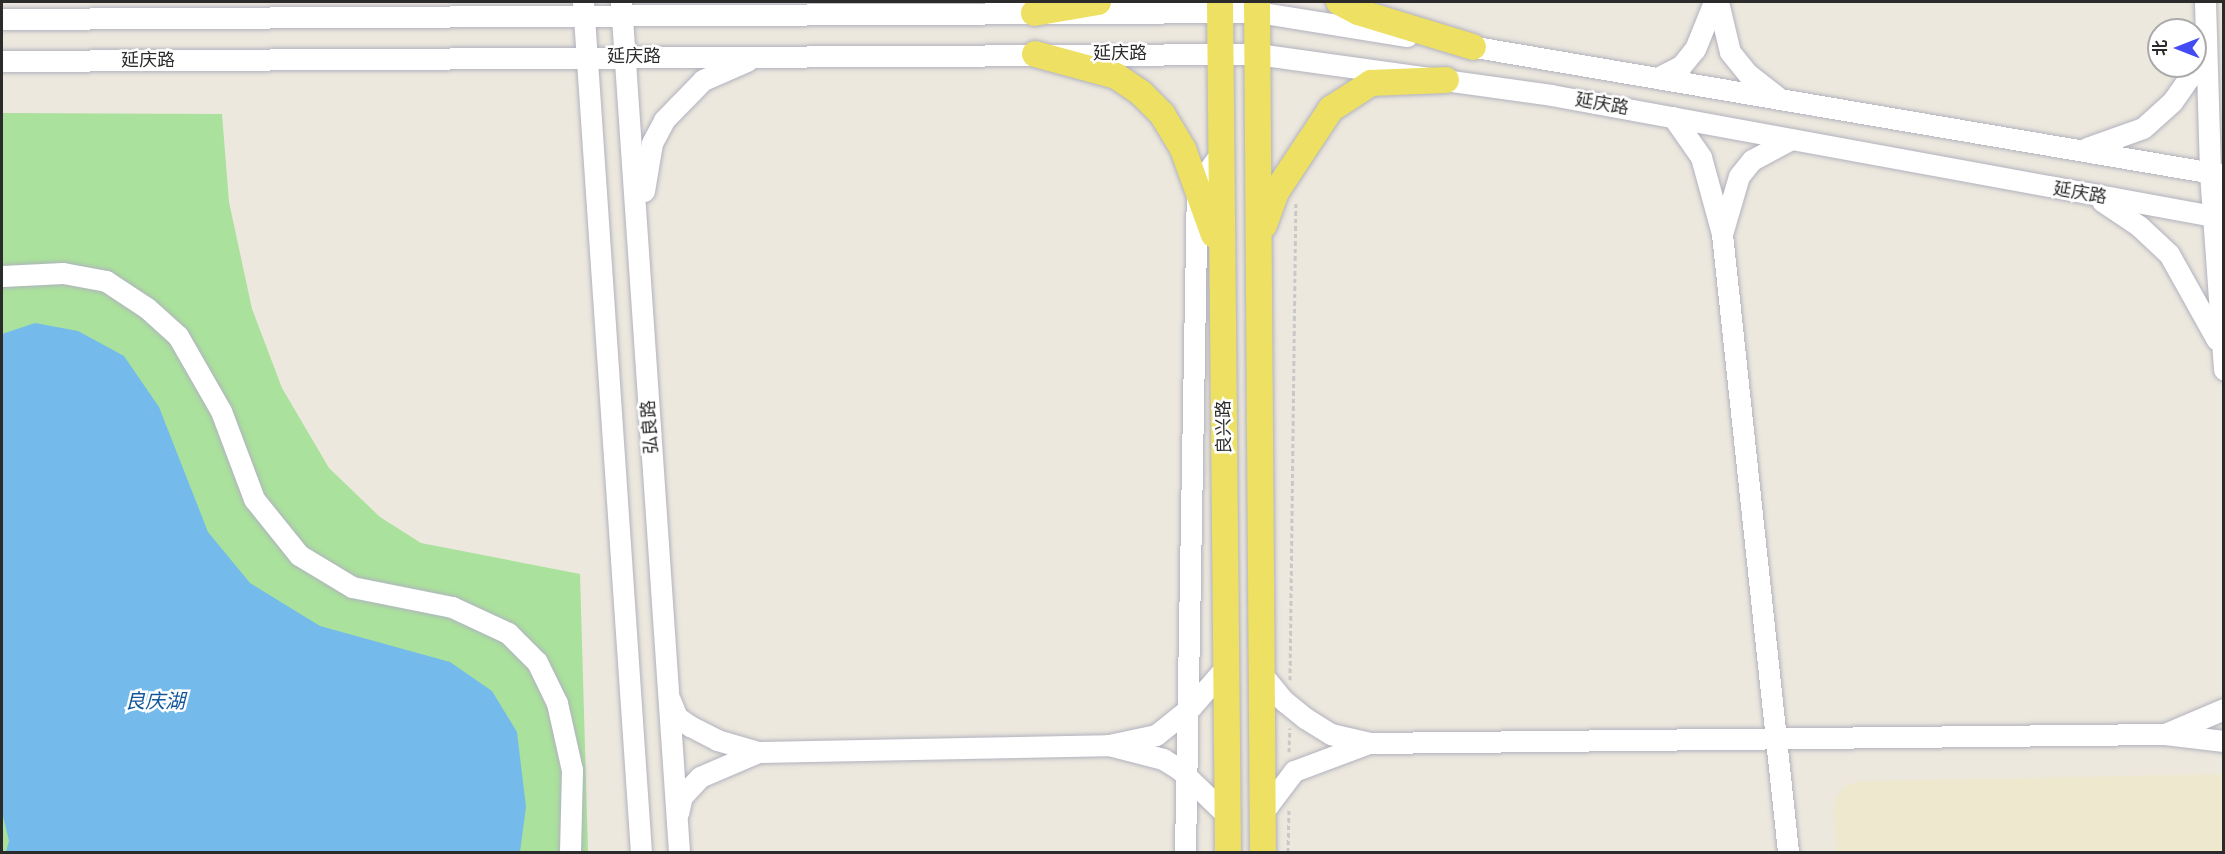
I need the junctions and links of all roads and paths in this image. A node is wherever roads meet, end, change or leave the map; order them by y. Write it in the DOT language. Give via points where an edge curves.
graph roads {
  1 [pos="1098,2"];
  2 [pos="1339,2"];
  3 [pos="1716,2"];
  4 [pos="2205,2"];
  5 [pos="1220,7"];
  6 [pos="1257,7"];
  7 [pos="621,8"];
  8 [pos="583,9"];
  9 [pos="1034,13"];
  10 [pos="2202,18"];
  11 [pos="2,19"];
  12 [pos="1473,47"];
  13 [pos="1220,52"];
  14 [pos="1035,54"];
  15 [pos="1257,54"];
  16 [pos="764,56"];
  17 [pos="586,57"];
  18 [pos="625,57"];
  19 [pos="2,61"];
  20 [pos="1657,78"];
  21 [pos="2189,78"];
  22 [pos="1446,80"];
  23 [pos="1780,99"];
  24 [pos="1673,117"];
  25 [pos="1791,139"];
  26 [pos="2079,150"];
  27 [pos="1221,153"];
  28 [pos="2217,174"];
  29 [pos="1197,186"];
  30 [pos="1296,192"];
  31 [pos="2094,195"];
  32 [pos="2218,217"];
  33 [pos="1722,234"];
  34 [pos="1258,242"];
  35 [pos="1222,256"];
  36 [pos="639,258"];
  37 [pos="2,276"];
  38 [pos="2219,345"];
  39 [pos="2223,370"];
  40 [pos="1226,666"];
  41 [pos="1262,673"];
  42 [pos="669,696"];
  43 [pos="1290,706"];
  44 [pos="2223,709"];
  45 [pos="1187,711"];
  46 [pos="2165,734"];
  47 [pos="1776,738"];
  48 [pos="2223,741"];
  49 [pos="1369,743"];
  50 [pos="1108,745"];
  51 [pos="758,752"];
  52 [pos="1186,775"];
  53 [pos="1289,778"];
  54 [pos="1263,812"];
  55 [pos="677,816"];
  56 [pos="1228,816"];
  57 [pos="570,852"];
  58 [pos="641,852"];
  59 [pos="679,852"];
  60 [pos="1185,852"];
  61 [pos="1228,852"];
  62 [pos="1263,852"];
  63 [pos="1288,852"];
  64 [pos="1788,852"];
  1 -- 9 [label="main road"];
  2 -- 12 [label="main road" via="1358,12"];
  3 -- 20 [label="street" via="1695,49 1681,66"];
  3 -- 23 [label="street" via="1730,52 1748,74"];
  4 -- 10 [label="street"];
  4 -- 28 [label="street"];
  5 -- 6 [label="street, 延庆路"];
  5 -- 9 [label="street, 延庆路"];
  5 -- 13 [label="main road, 良兴路"];
  6 -- 12 [label="street, 延庆路"];
  6 -- 15 [label="main road, 良兴路"];
  7 -- 8 [label="street, 延庆路"];
  7 -- 9 [label="street, 延庆路"];
  7 -- 18 [label="street, 弘良路"];
  8 -- 11 [label="street, 延庆路"];
  8 -- 17 [label="street"];
  12 -- 20 [label="street, 延庆路"];
  13 -- 14 [label="street, 延庆路"];
  13 -- 15 [label="street, 延庆路"];
  13 -- 27 [label="main road, 良兴路"];
  14 -- 16 [label="street, 延庆路"];
  14 -- 29 [label="main road" via="1116,76 1141,93 1162,114 1183,149"];
  15 -- 22 [label="street, 延庆路"];
  15 -- 34 [label="main road, 良兴路"];
  16 -- 18 [label="street, 延庆路"];
  16 -- 36 [label="street" via="730,66 703,80 664,120 646,168"];
  17 -- 18 [label="street, 延庆路"];
  17 -- 19 [label="street, 延庆路"];
  17 -- 58 [label="street"];
  18 -- 36 [label="street, 弘良路"];
  20 -- 23 [label="street, 延庆路"];
  21 -- 26 [label="street" via="2172,102 2143,128"];
  22 -- 24 [label="street, 延庆路"];
  22 -- 34 [label="main road" via="1371,84 1331,109 1276,192"];
  23 -- 26 [label="street, 延庆路"];
  24 -- 25 [label="street, 延庆路"];
  24 -- 33 [label="street" via="1701,158"];
  25 -- 31 [label="street, 延庆路"];
  25 -- 33 [label="street" via="1752,160 1739,176"];
  26 -- 28 [label="street, 延庆路"];
  27 -- 29 [label="street"];
  27 -- 35 [label="main road, 良兴路"];
  28 -- 32 [label="street"];
  29 -- 35 [label="main road"];
  29 -- 45 [label="street"];
  30 -- 43 [label="path"];
  31 -- 32 [label="street, 延庆路"];
  31 -- 38 [label="street" via="2139,226 2169,254"];
  32 -- 38 [label="street"];
  33 -- 47 [label="street"];
  34 -- 41 [label="main road, 良兴路"];
  35 -- 40 [label="main road, 良兴路"];
  36 -- 42 [label="street, 弘良路"];
  37 -- 57 [label="street" via="63,273 106,281 147,308 178,336 220,411 255,498 299,555 352,587 452,607 508,633 537,662 557,703 572,770"];
  38 -- 39 [label="street"];
  40 -- 45 [label="street"];
  40 -- 56 [label="main road, 良兴路"];
  41 -- 43 [label="street"];
  41 -- 54 [label="main road, 良兴路"];
  42 -- 51 [label="street" via="677,717 690,726 717,740"];
  42 -- 55 [label="street, 弘良路"];
  43 -- 49 [label="street" via="1331,734"];
  43 -- 53 [label="path"];
  44 -- 46 [label="street"];
  45 -- 50 [label="street" via="1156,735"];
  45 -- 52 [label="street"];
  46 -- 47 [label="street"];
  46 -- 48 [label="street"];
  47 -- 49 [label="street"];
  47 -- 64 [label="street"];
  49 -- 53 [label="street" via="1311,762"];
  50 -- 51 [label="street"];
  50 -- 52 [label="street" via="1163,759"];
  51 -- 55 [label="street" via="700,777 682,796"];
  52 -- 56 [label="street"];
  52 -- 60 [label="street"];
  53 -- 54 [label="street"];
  53 -- 63 [label="path"];
  54 -- 62 [label="main road, 良兴路"];
  55 -- 59 [label="street, 弘良路"];
  56 -- 61 [label="main road, 良兴路"];
}
